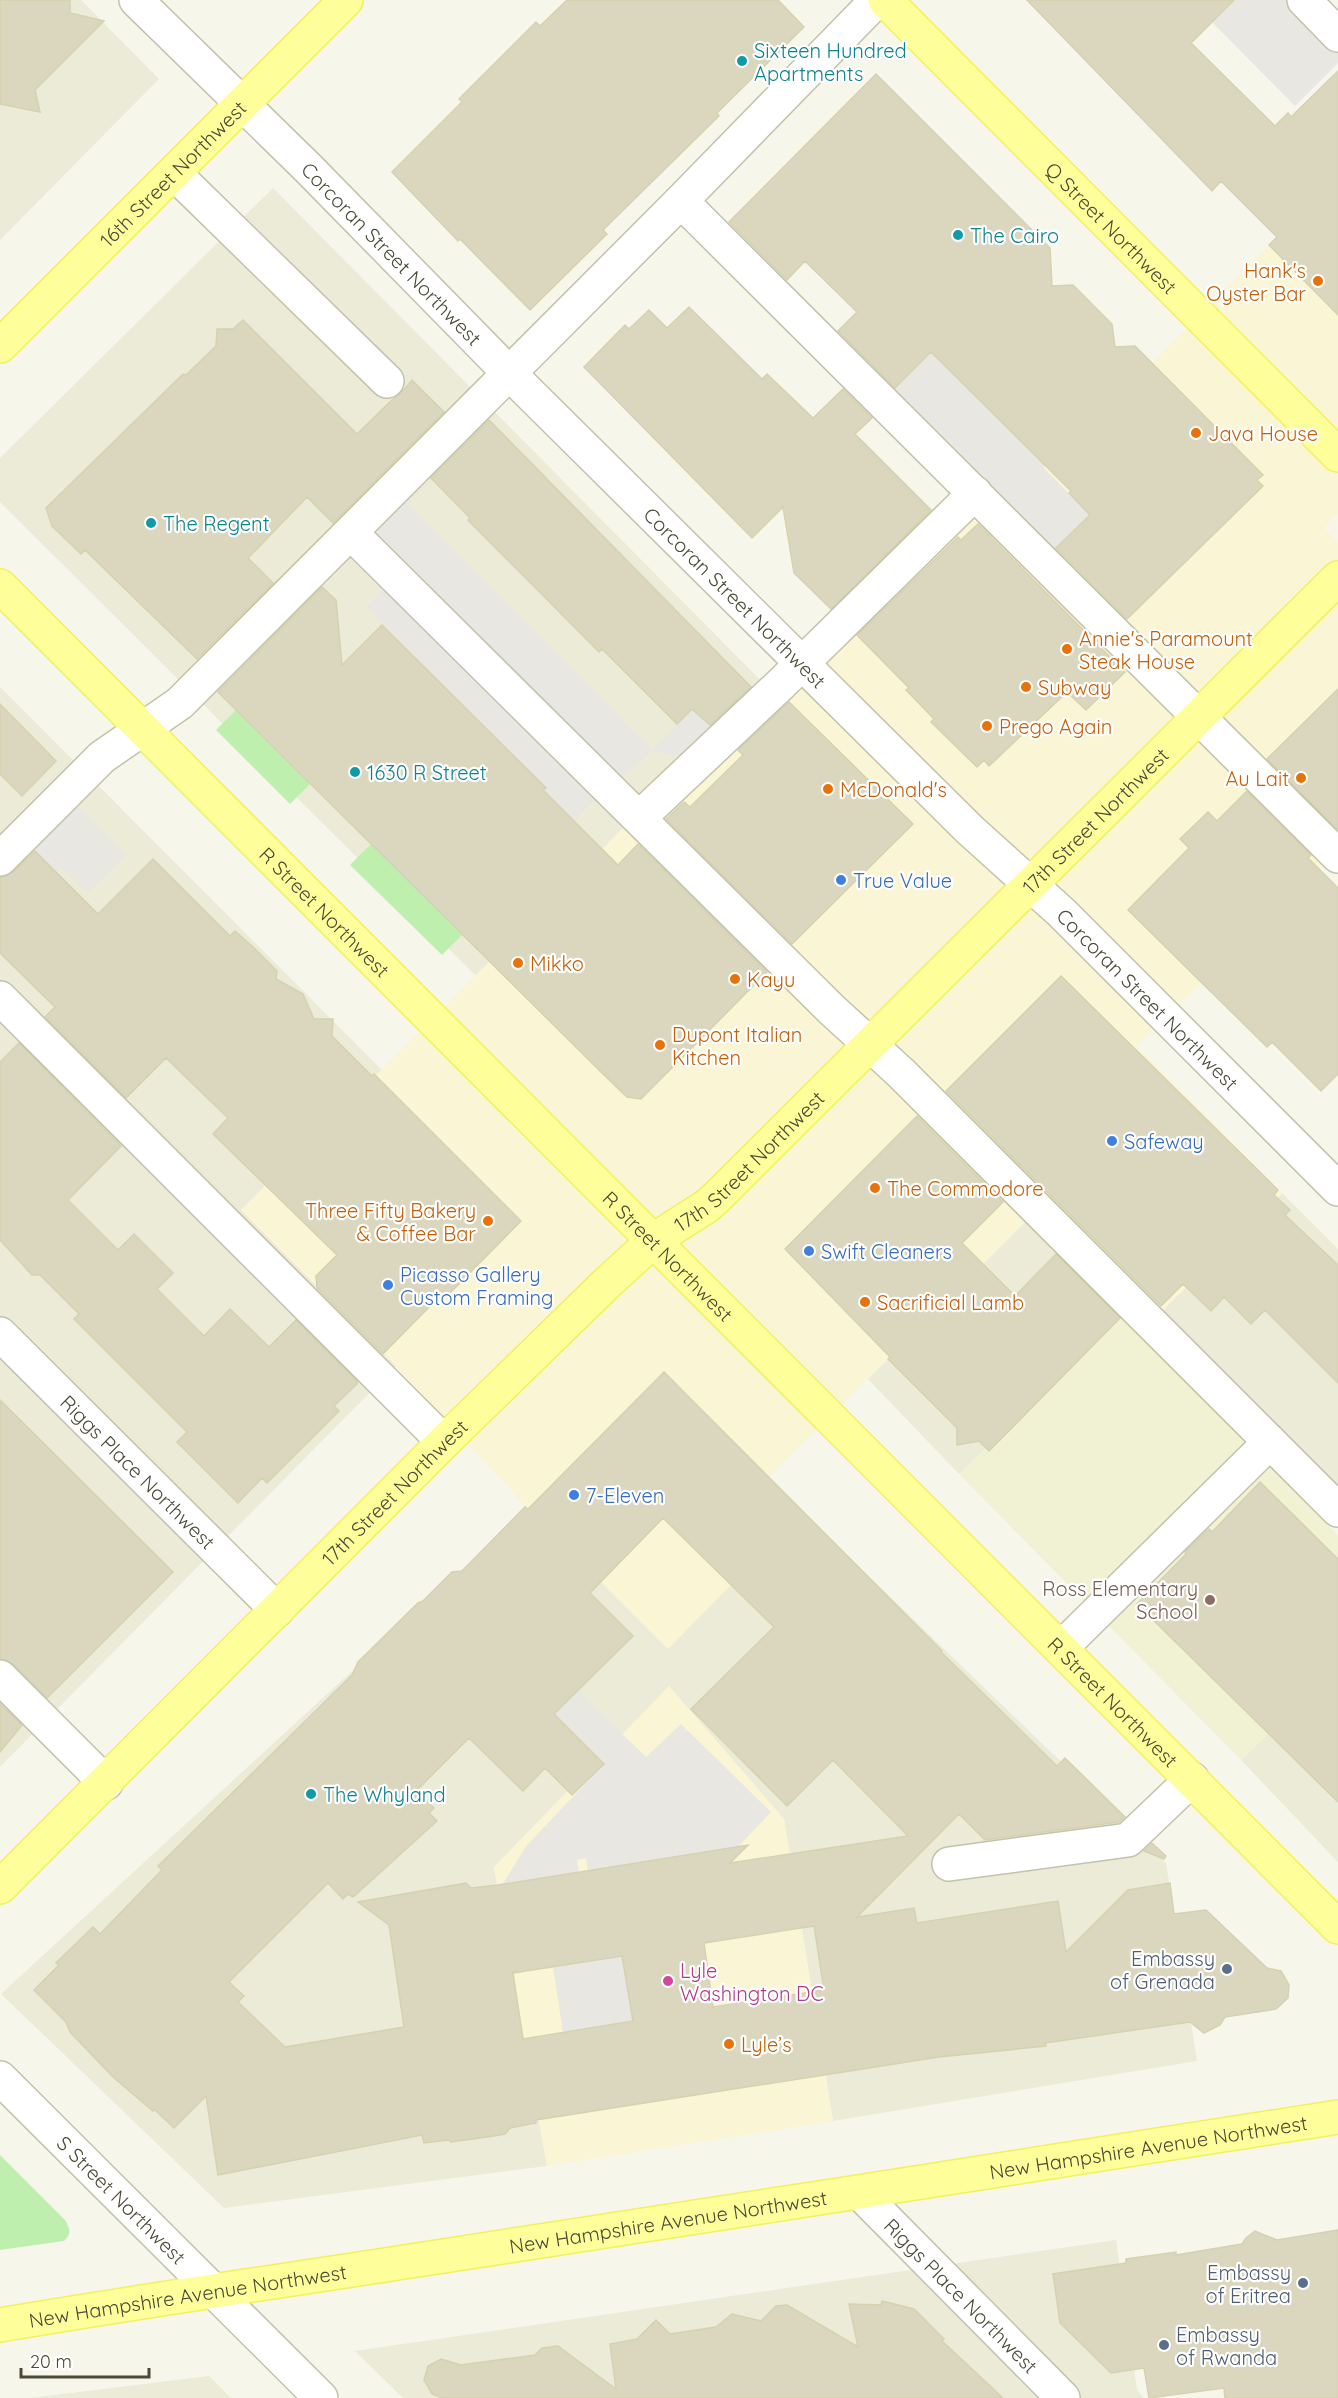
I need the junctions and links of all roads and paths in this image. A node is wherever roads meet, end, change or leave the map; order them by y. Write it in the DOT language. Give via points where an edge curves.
graph roads {
  1 [pos="136,0"];
  2 [pos="346,0"];
  3 [pos="876,0"];
  4 [pos="885,0"];
  5 [pos="1304,0"];
  6 [pos="1338,35"];
  7 [pos="243,104"];
  8 [pos="174,173"];
  9 [pos="681,201"];
  10 [pos="0,346"];
  11 [pos="509,373"];
  12 [pos="387,381"];
  13 [pos="1338,455"];
  14 [pos="975,493"];
  15 [pos="351,533"];
  16 [pos="1338,578"];
  17 [pos="0,586"];
  18 [pos="802,663"];
  19 [pos="1198,716"];
  20 [pos="142,728"];
  21 [pos="639,818"];
  22 [pos="1338,856"];
  23 [pos="0,859"];
  24 [pos="1031,885"];
  25 [pos="0,999"];
  26 [pos="871,1044"];
  27 [pos="1338,1189"];
  28 [pos="654,1240"];
  29 [pos="0,1334"];
  30 [pos="444,1442"];
  31 [pos="1270,1442"];
  32 [pos="1338,1510"];
  33 [pos="277,1610"];
  34 [pos="1061,1648"];
  35 [pos="0,1677"];
  36 [pos="1192,1779"];
  37 [pos="106,1783"];
  38 [pos="949,1864"];
  39 [pos="0,1887"];
  40 [pos="1338,1927"];
  41 [pos="0,2078"];
  42 [pos="1338,2117"];
  43 [pos="861,2193"];
  44 [pos="213,2291"];
  45 [pos="0,2325"];
  46 [pos="1055,2396"];
  47 [pos="321,2398"];
  1 -- 7 [label="street, Corcoran Street Northwest"];
  2 -- 7 [label="main road, 16th Street Northwest"];
  3 -- 9 [label="street"];
  4 -- 13 [label="main road, Q Street Northwest"];
  5 -- 6 [label="street"];
  7 -- 8 [label="main road, 16th Street Northwest"];
  7 -- 11 [label="street, Corcoran Street Northwest"];
  8 -- 10 [label="main road, 16th Street Northwest"];
  8 -- 12 [label="street"];
  9 -- 11 [label="street"];
  9 -- 14 [label="street"];
  11 -- 15 [label="street"];
  11 -- 18 [label="street, Corcoran Street Northwest"];
  14 -- 18 [label="street"];
  14 -- 19 [label="street"];
  15 -- 20 [label="street" via="180,703"];
  15 -- 21 [label="street"];
  16 -- 19 [label="main road, 17th Street Northwest"];
  17 -- 20 [label="main road, R Street Northwest"];
  18 -- 21 [label="street"];
  18 -- 24 [label="street, Corcoran Street Northwest"];
  19 -- 22 [label="street"];
  19 -- 24 [label="main road, 17th Street Northwest"];
  20 -- 23 [label="street" via="102,758"];
  20 -- 28 [label="main road, R Street Northwest"];
  21 -- 26 [label="street"];
  24 -- 26 [label="main road, 17th Street Northwest"];
  24 -- 27 [label="street, Corcoran Street Northwest"];
  25 -- 30 [label="street"];
  26 -- 28 [label="main road, 17th Street Northwest" via="707,1206"];
  26 -- 31 [label="street"];
  28 -- 30 [label="main road, 17th Street Northwest"];
  28 -- 34 [label="main road, R Street Northwest"];
  29 -- 33 [label="street, Riggs Place Northwest"];
  30 -- 33 [label="main road, 17th Street Northwest"];
  31 -- 32 [label="street"];
  31 -- 34 [label="street"];
  33 -- 37 [label="main road, 17th Street Northwest"];
  34 -- 36 [label="main road, R Street Northwest"];
  35 -- 37 [label="street"];
  36 -- 38 [label="street" via="1128,1840"];
  36 -- 40 [label="main road, R Street Northwest"];
  37 -- 39 [label="main road, 17th Street Northwest"];
  41 -- 44 [label="street, S Street Northwest"];
  42 -- 43 [label="main road, New Hampshire Avenue Northwest"];
  43 -- 44 [label="main road, New Hampshire Avenue Northwest"];
  43 -- 46 [label="street, Riggs Place Northwest"];
  44 -- 45 [label="main road, New Hampshire Avenue Northwest"];
  44 -- 47 [label="street, S Street Northwest"];
}
